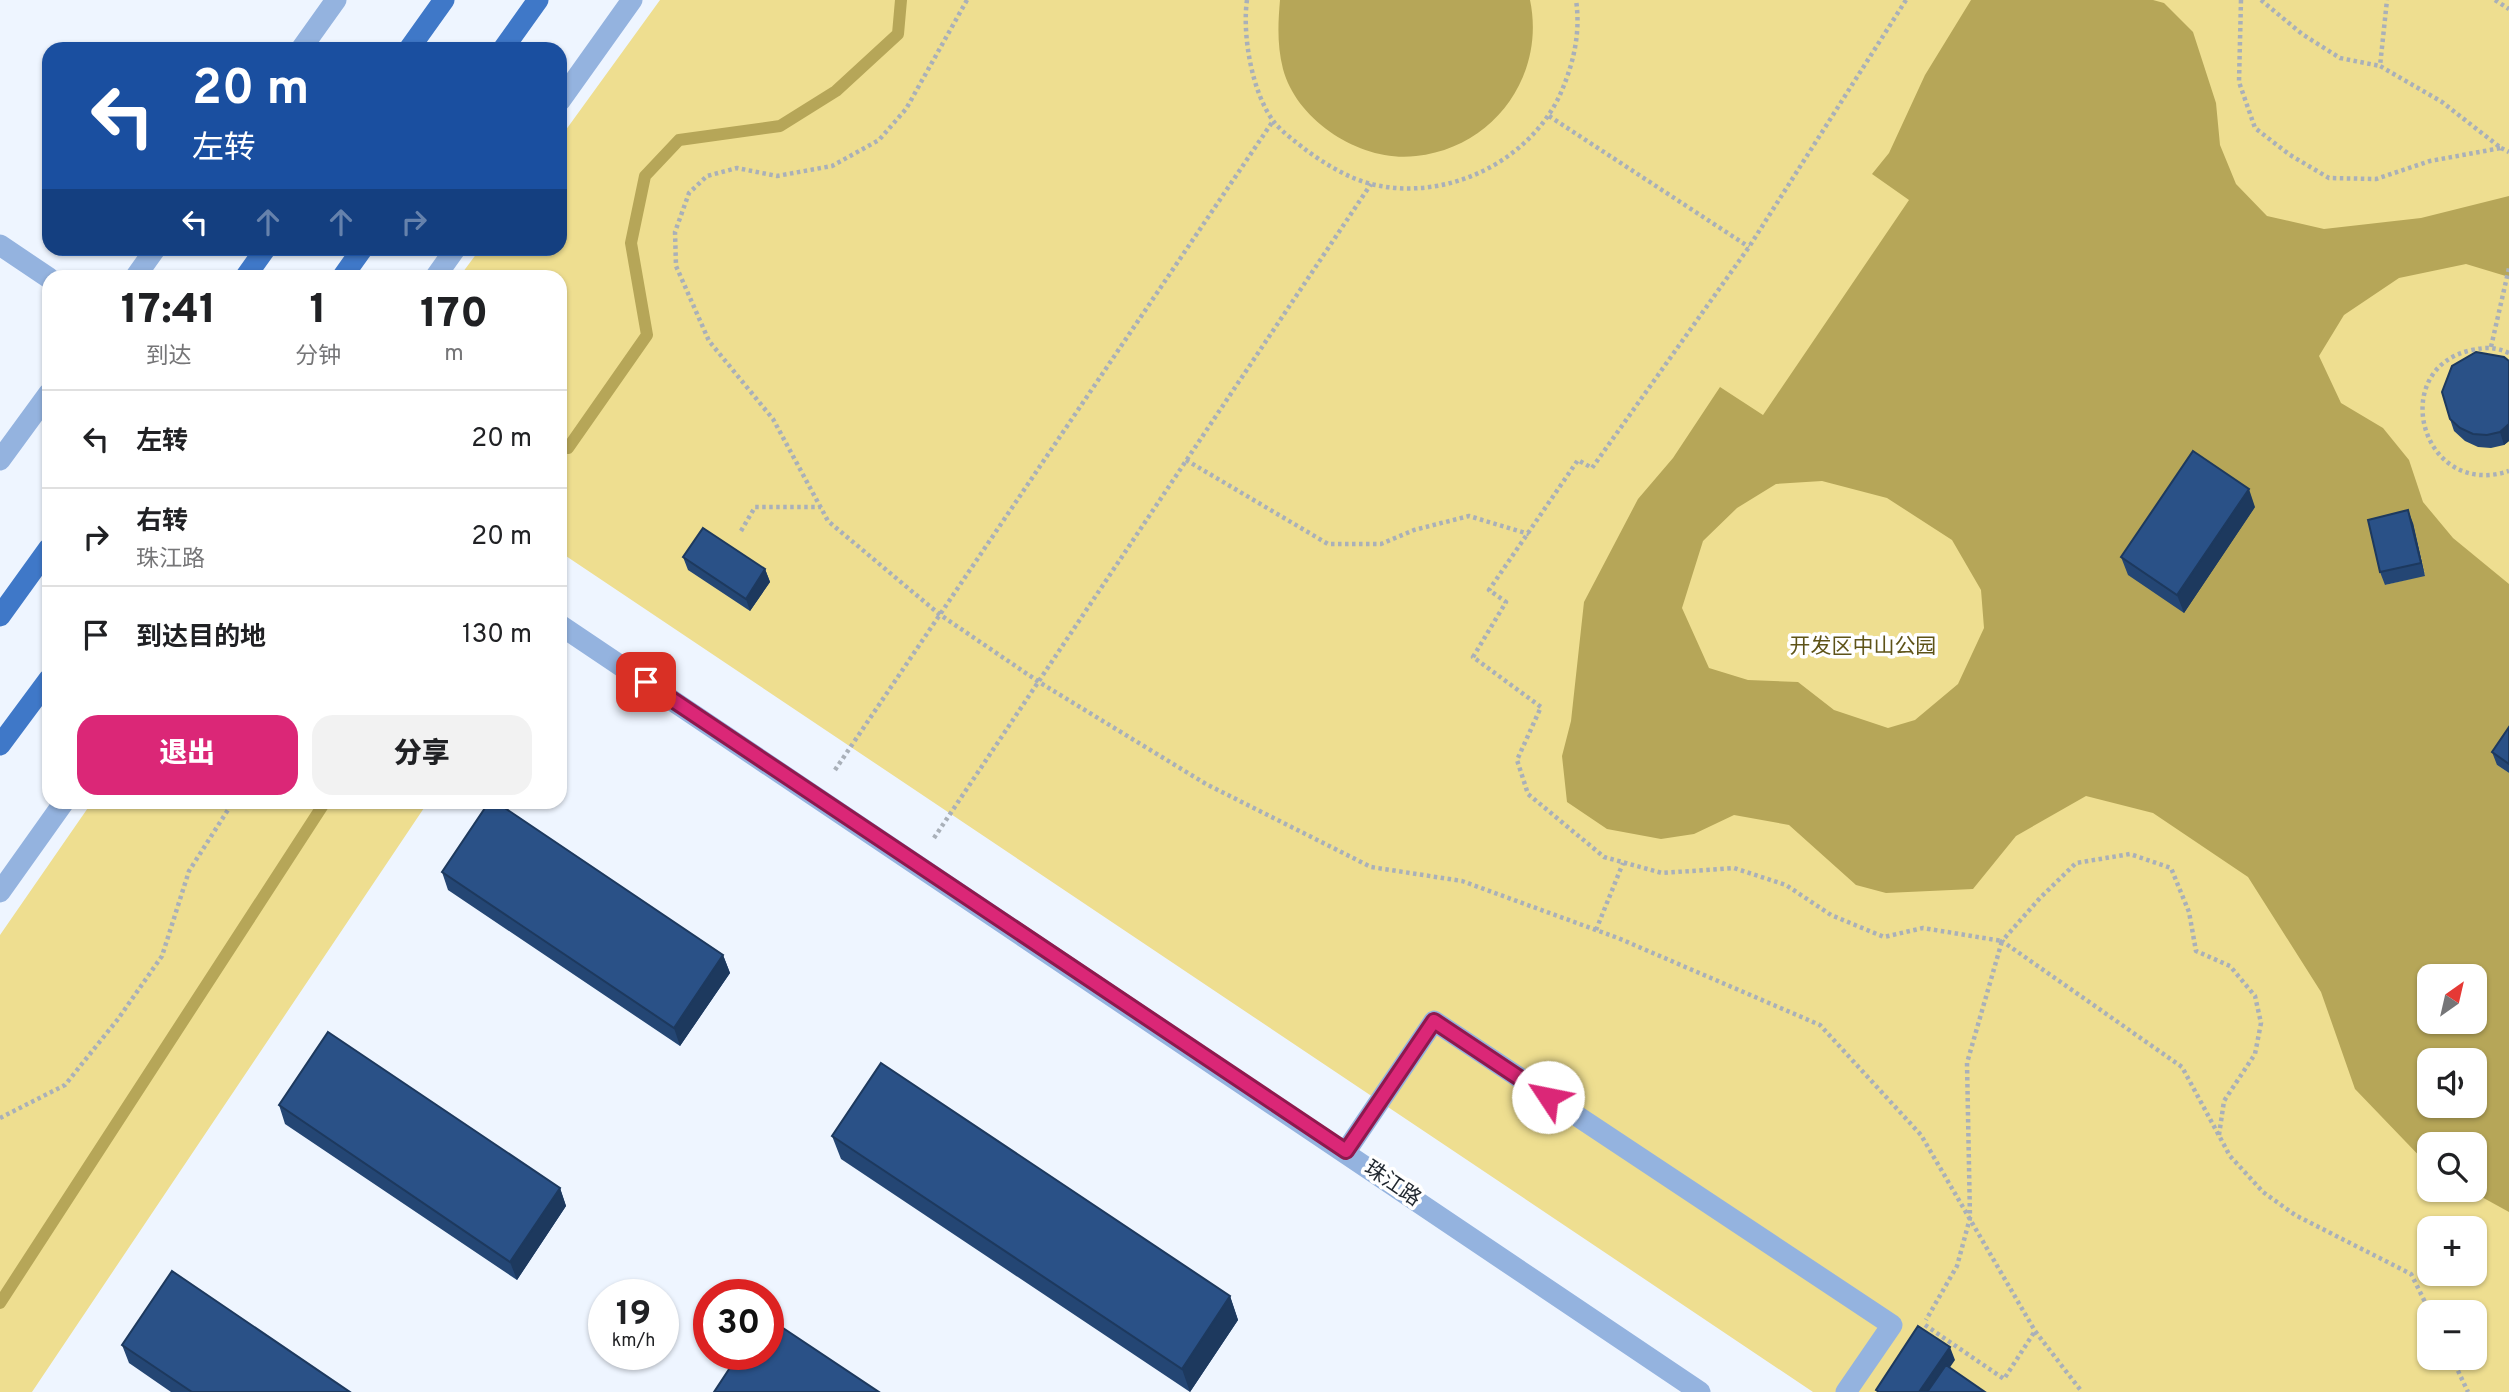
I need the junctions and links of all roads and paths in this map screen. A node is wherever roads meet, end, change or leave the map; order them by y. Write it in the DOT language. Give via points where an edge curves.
graph roads {
  1 [pos="336,0"];
  2 [pos="444,0"];
  3 [pos="538,0"];
  4 [pos="632,0"];
  5 [pos="967,0"];
  6 [pos="1247,0"];
  7 [pos="1576,0"];
  8 [pos="1906,0"];
  9 [pos="2241,0"];
  10 [pos="2261,0"];
  11 [pos="2387,0"];
  12 [pos="2495,0"];
  13 [pos="2509,9"];
  14 [pos="306,42"];
  15 [pos="414,42"];
  16 [pos="508,42"];
  17 [pos="2380,66"];
  18 [pos="567,91"];
  19 [pos="1549,116"];
  20 [pos="1273,121"];
  21 [pos="2501,148"];
  22 [pos="2509,152"];
  23 [pos="1371,184"];
  24 [pos="0,245"];
  25 [pos="1749,247"];
  26 [pos="2509,268"];
  27 [pos="42,273"];
  28 [pos="2491,347"];
  29 [pos="2509,353"];
  30 [pos="42,403"];
  31 [pos="0,460"];
  32 [pos="1186,460"];
  33 [pos="2509,471"];
  34 [pos="821,507"];
  35 [pos="741,531"];
  36 [pos="1530,534"];
  37 [pos="42,558"];
  38 [pos="940,614"];
  39 [pos="0,616"];
  40 [pos="567,630"];
  41 [pos="1039,682"];
  42 [pos="42,688"];
  43 [pos="0,745"];
  44 [pos="817,797"];
  45 [pos="59,809"];
  46 [pos="229,809"];
  47 [pos="1623,863"];
  48 [pos="916,864"];
  49 [pos="0,892"];
  50 [pos="1596,930"];
  51 [pos="2002,941"];
  52 [pos="0,1118"];
  53 [pos="2219,1135"];
  54 [pos="1346,1151"];
  55 [pos="1970,1218"];
  56 [pos="2424,1300"];
  57 [pos="1923,1324"];
  58 [pos="1892,1325"];
  59 [pos="2035,1331"];
  60 [pos="2458,1370"];
  61 [pos="1700,1392"];
  62 [pos="1846,1392"];
  63 [pos="2082,1392"];
  64 [pos="2468,1392"];
  1 -- 14 [label="street"];
  2 -- 15 [label="main road"];
  3 -- 16 [label="main road"];
  4 -- 18 [label="street"];
  5 -- 34 [label="path" via="906,109 878,140 832,166 777,176 737,168 707,176 689,193 675,232 676,266 709,341 773,419"];
  6 -- 20 [label="path" via="1244,22 1251,69"];
  7 -- 19 [label="path" via="1579,22 1571,71"];
  8 -- 25 [label="path"];
  9 -- 21 [label="path" via="2239,82 2255,128 2329,178 2376,179 2430,161"];
  10 -- 17 [label="path" via="2340,58"];
  11 -- 17 [label="path"];
  12 -- 13 [label="path"];
  17 -- 21 [label="path" via="2442,102"];
  19 -- 23 [label="path" via="1513,155 1467,179 1415,188"];
  19 -- 25 [label="path"];
  20 -- 23 [label="path" via="1327,165"];
  20 -- 38 [label="path"];
  21 -- 22 [label="path"];
  23 -- 32 [label="path"];
  24 -- 27 [label="street"];
  25 -- 36 [label="path" via="1592,468 1578,460"];
  26 -- 28 [label="path"];
  28 -- 29 [label="path"];
  28 -- 33 [label="path" via="2462,352 2444,362 2423,397 2422,417 2438,455 2454,467 2472,474"];
  30 -- 31 [label="street"];
  32 -- 36 [label="path" via="1328,544 1381,544 1469,516"];
  32 -- 41 [label="path"];
  34 -- 35 [label="path" via="755,507"];
  34 -- 38 [label="path" via="828,521"];
  36 -- 47 [label="path" via="1489,590 1506,602 1473,657 1541,707 1517,760 1528,794 1604,857"];
  37 -- 39 [label="main road"];
  38 -- 41 [label="path"];
  38 -- 44 [label="path"];
  40 -- 44 [label="street, 珠江路"];
  41 -- 48 [label="path"];
  41 -- 50 [label="path" via="1206,784 1371,867 1462,881"];
  42 -- 43 [label="main road"];
  44 -- 48 [label="street, 珠江路"];
  45 -- 49 [label="street"];
  46 -- 52 [label="path" via="189,871 162,956 118,1019 65,1085"];
  47 -- 50 [label="path"];
  47 -- 51 [label="path" via="1662,873 1734,868 1786,885 1830,915 1884,937 1923,928"];
  48 -- 54 [label="street, 珠江路"];
  50 -- 55 [label="path" via="1820,1025 1921,1135"];
  51 -- 53 [label="path" via="2182,1067"];
  51 -- 53 [label="path" via="2076,863 2130,854 2171,868 2189,912 2196,951 2230,966 2255,996 2261,1023 2255,1054 2224,1101"];
  51 -- 55 [label="path" via="1968,1063"];
  53 -- 56 [label="path" via="2230,1156 2263,1192 2411,1274"];
  54 -- 58 [label="street" via="1434,1021"];
  54 -- 61 [label="street, 珠江路"];
  55 -- 57 [label="path" via="1957,1266"];
  55 -- 59 [label="path"];
  57 -- 58 [label="path"];
  57 -- 59 [label="path" via="2004,1379"];
  58 -- 62 [label="street"];
  59 -- 63 [label="path"];
  60 -- 64 [label="path"];
}
